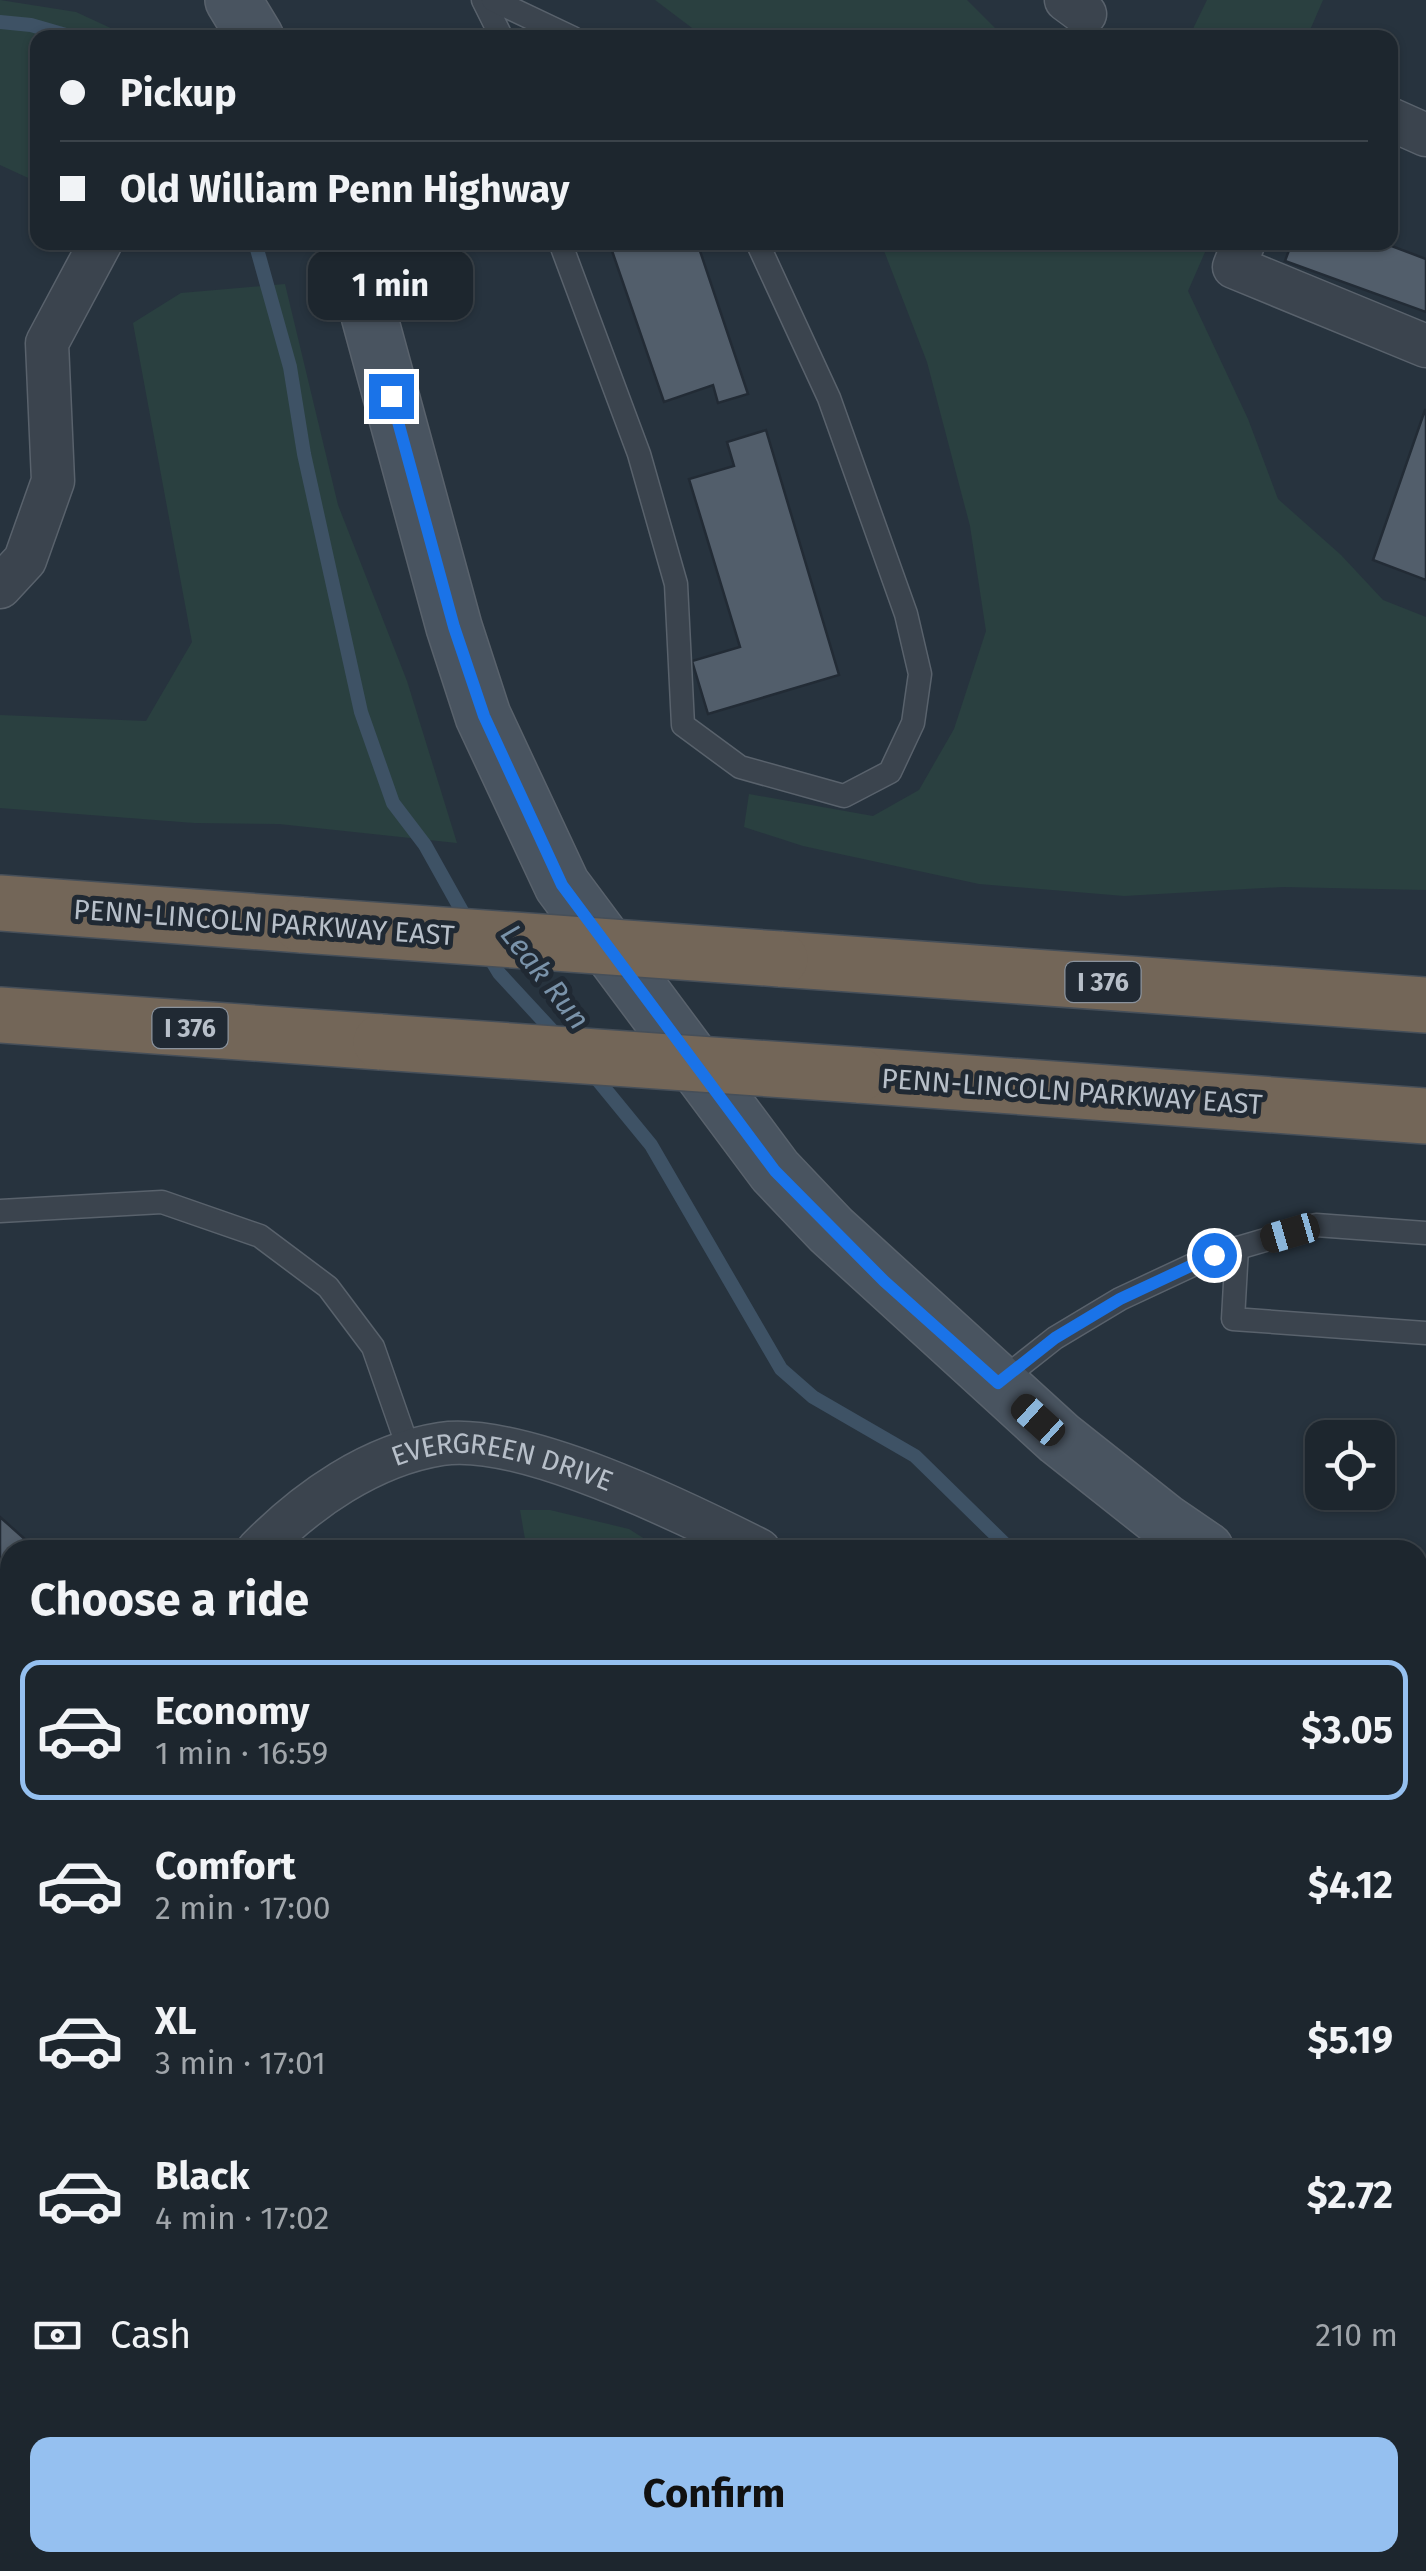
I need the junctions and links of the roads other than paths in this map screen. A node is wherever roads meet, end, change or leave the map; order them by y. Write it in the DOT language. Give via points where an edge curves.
graph roads {
  1 [pos="233,0"];
  2 [pos="483,0"];
  3 [pos="494,0"];
  4 [pos="251,30"];
  5 [pos="498,30"];
  6 [pos="556,30"];
  7 [pos="1398,122"];
  8 [pos="1426,134"];
  9 [pos="98,250"];
  10 [pos="351,250"];
  11 [pos="563,250"];
  12 [pos="761,250"];
  13 [pos="1241,250"];
  14 [pos="1426,346"];
  15 [pos="0,587"];
  16 [pos="0,904"];
  17 [pos="1426,1005"];
  18 [pos="0,1014"];
  19 [pos="1426,1116"];
  20 [pos="0,1211"];
  21 [pos="1426,1233"];
  22 [pos="1237,1248"];
  23 [pos="1426,1333"];
  24 [pos="998,1383"];
  25 [pos="410,1453"];
  26 [pos="270,1540"];
  27 [pos="739,1540"];
  28 [pos="1193,1540"];
  1 -- 4 [label="main road"];
  2 -- 5 [label="lane"];
  3 -- 6 [label="lane"];
  7 -- 8 [label="street"];
  9 -- 15 [label="street" via="48,343 52,482 25,560"];
  10 -- 24 [label="main road" via="454,627 520,800 562,885 775,1171"];
  11 -- 12 [label="lane" via="639,454 676,584 683,725 740,767 844,796 890,772 913,723 920,674 906,614 829,398"];
  13 -- 14 [label="street" via="1234,267"];
  16 -- 17 [label="highway, PENN-LINCOLN PARKWAY EAST / I 376, bridge"];
  18 -- 19 [label="highway, PENN-LINCOLN PARKWAY EAST / I 376, bridge"];
  20 -- 25 [label="lane" via="162,1202 260,1236 328,1287 373,1347"];
  21 -- 22 [label="lane" via="1316,1225"];
  22 -- 23 [label="lane" via="1233,1319"];
  22 -- 24 [label="lane" via="1120,1299"];
  24 -- 28 [label="main road"];
  25 -- 26 [label="street, EVERGREEN DRIVE" via="376,1463 325,1493"];
  25 -- 27 [label="street, EVERGREEN DRIVE" via="443,1444 499,1445 586,1473"];
}
